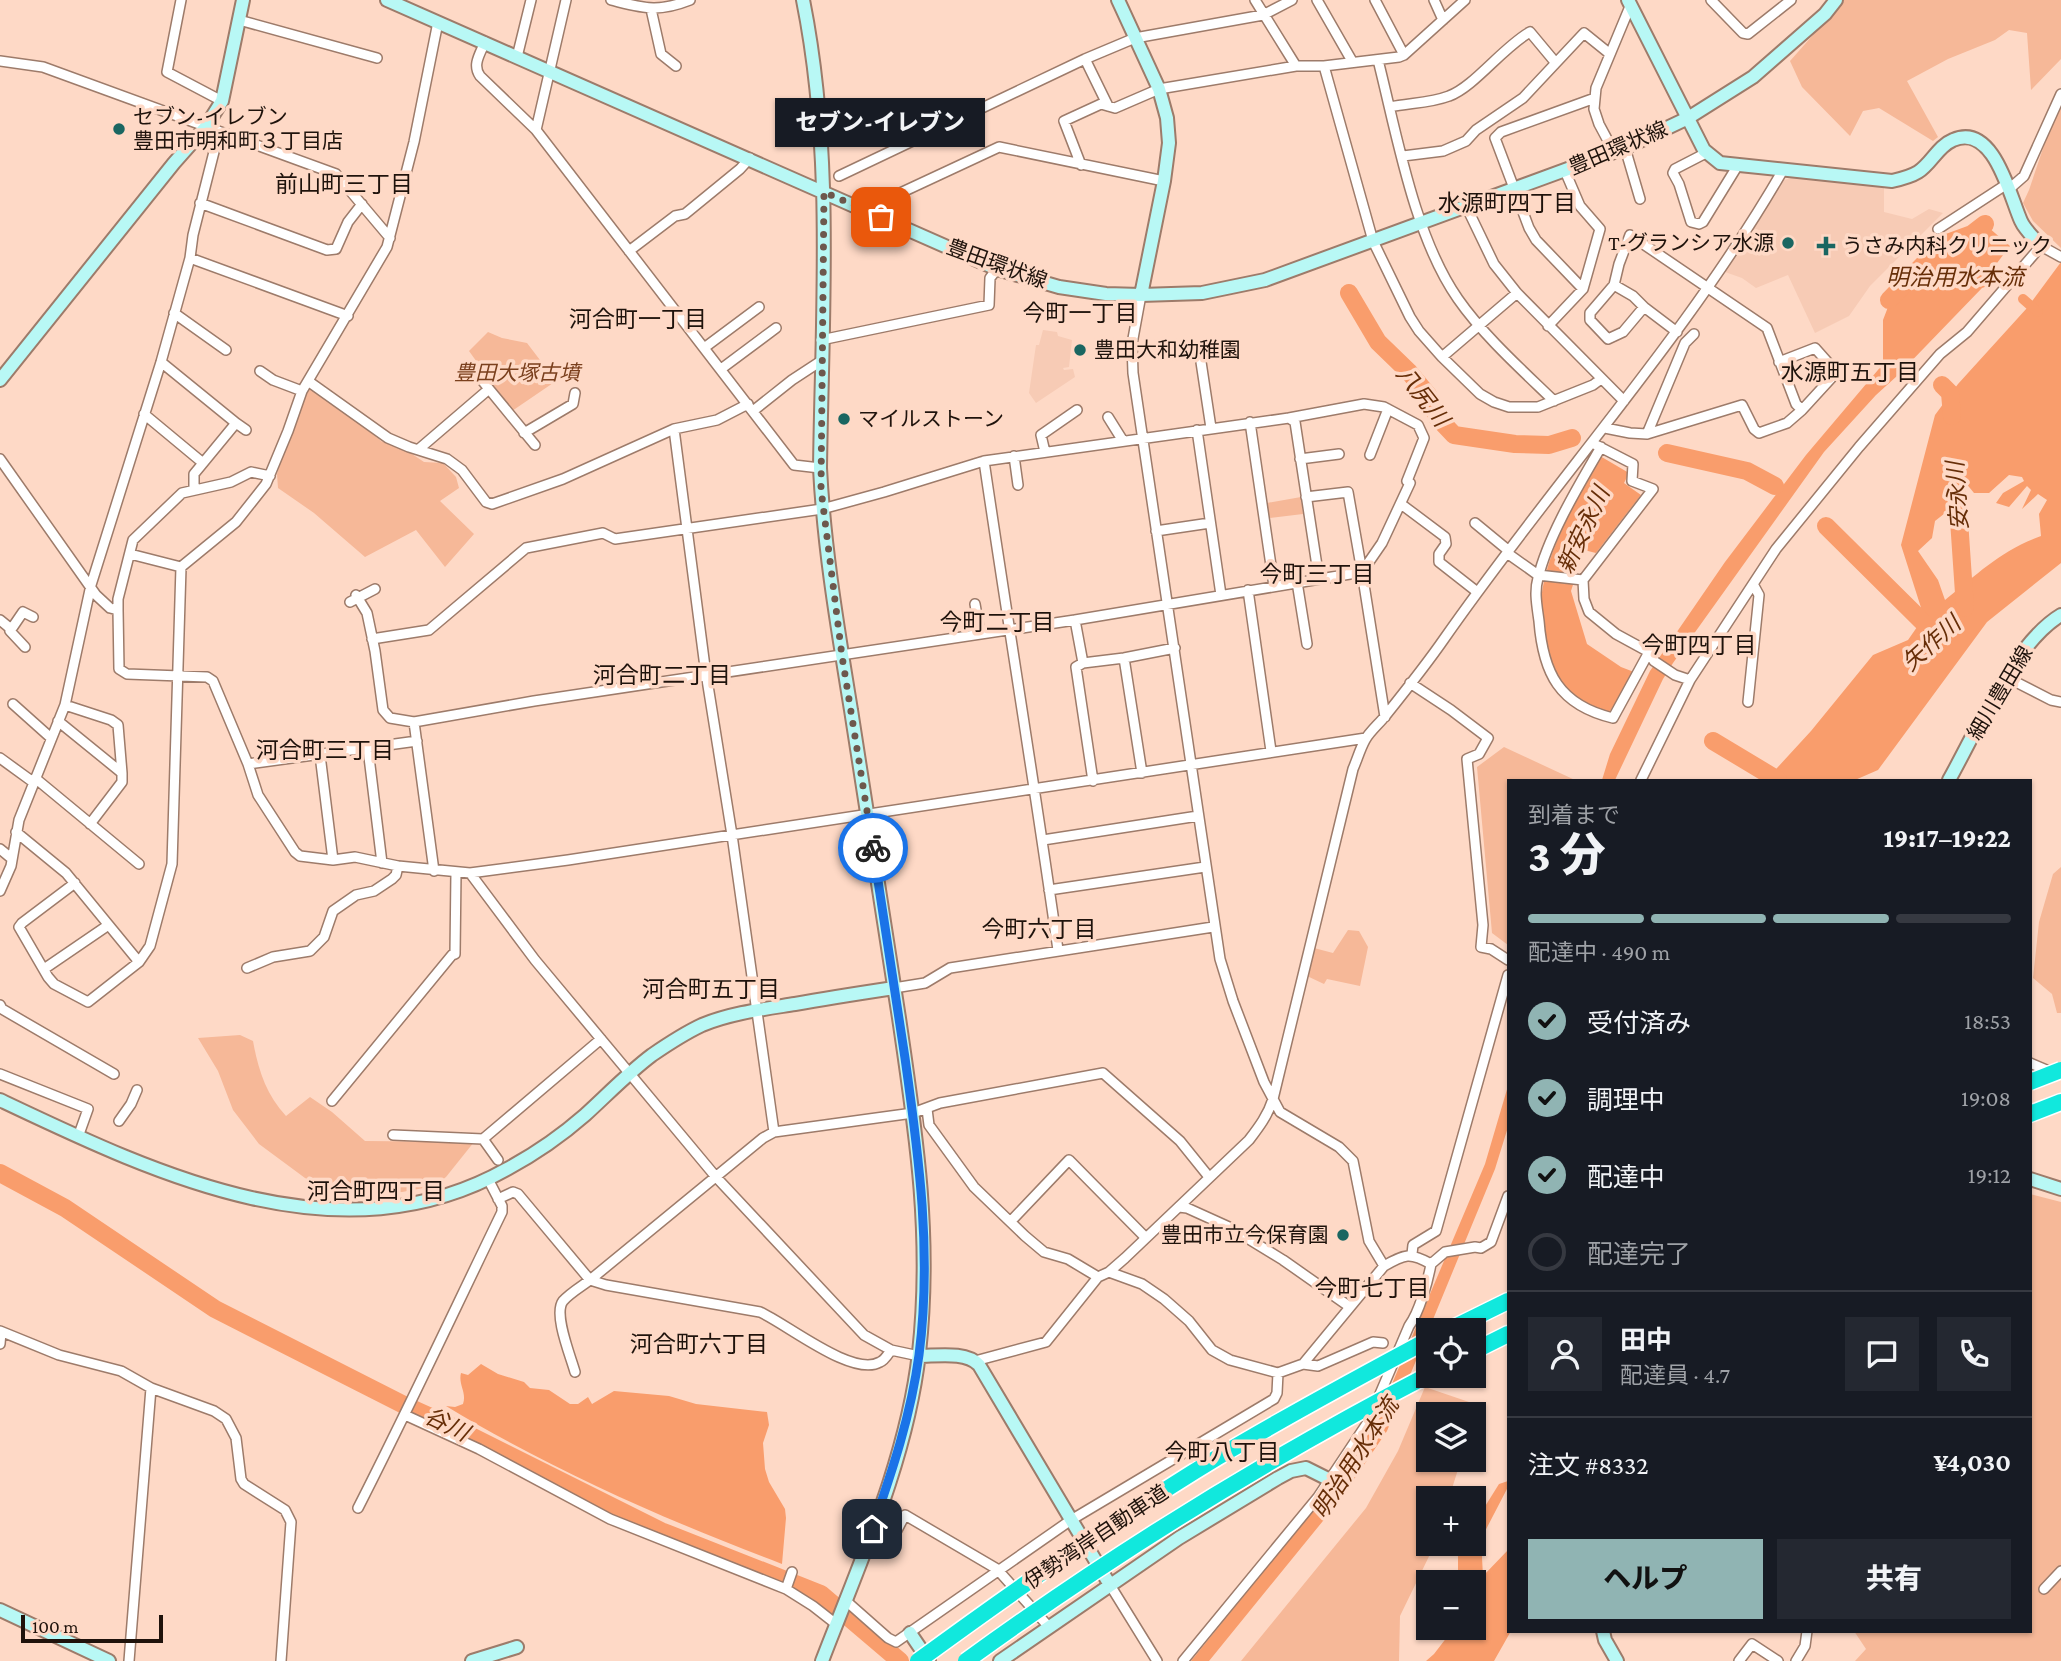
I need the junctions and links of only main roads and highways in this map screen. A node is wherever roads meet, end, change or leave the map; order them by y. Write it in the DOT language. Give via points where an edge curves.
graph roads {
  1 [pos="2061,1070"];
  2 [pos="2032,1081"];
  3 [pos="2061,1103"];
  4 [pos="2032,1114"];
  5 [pos="1507,1301"];
  6 [pos="1473,1318"];
  7 [pos="1507,1334"];
  8 [pos="1486,1345"];
  9 [pos="1416,1346"];
  10 [pos="1416,1381"];
  11 [pos="918,1661"];
  12 [pos="966,1661"];
  1 -- 2 [label="highway, bridge"];
  3 -- 4 [label="highway"];
  5 -- 6 [label="highway"];
  7 -- 8 [label="highway"];
  9 -- 11 [label="highway, 伊勢湾岸自動車道, bridge" via="1289,1415 1095,1535"];
  10 -- 12 [label="highway, 伊勢湾岸自動車道, bridge" via="1183,1513"];
}
